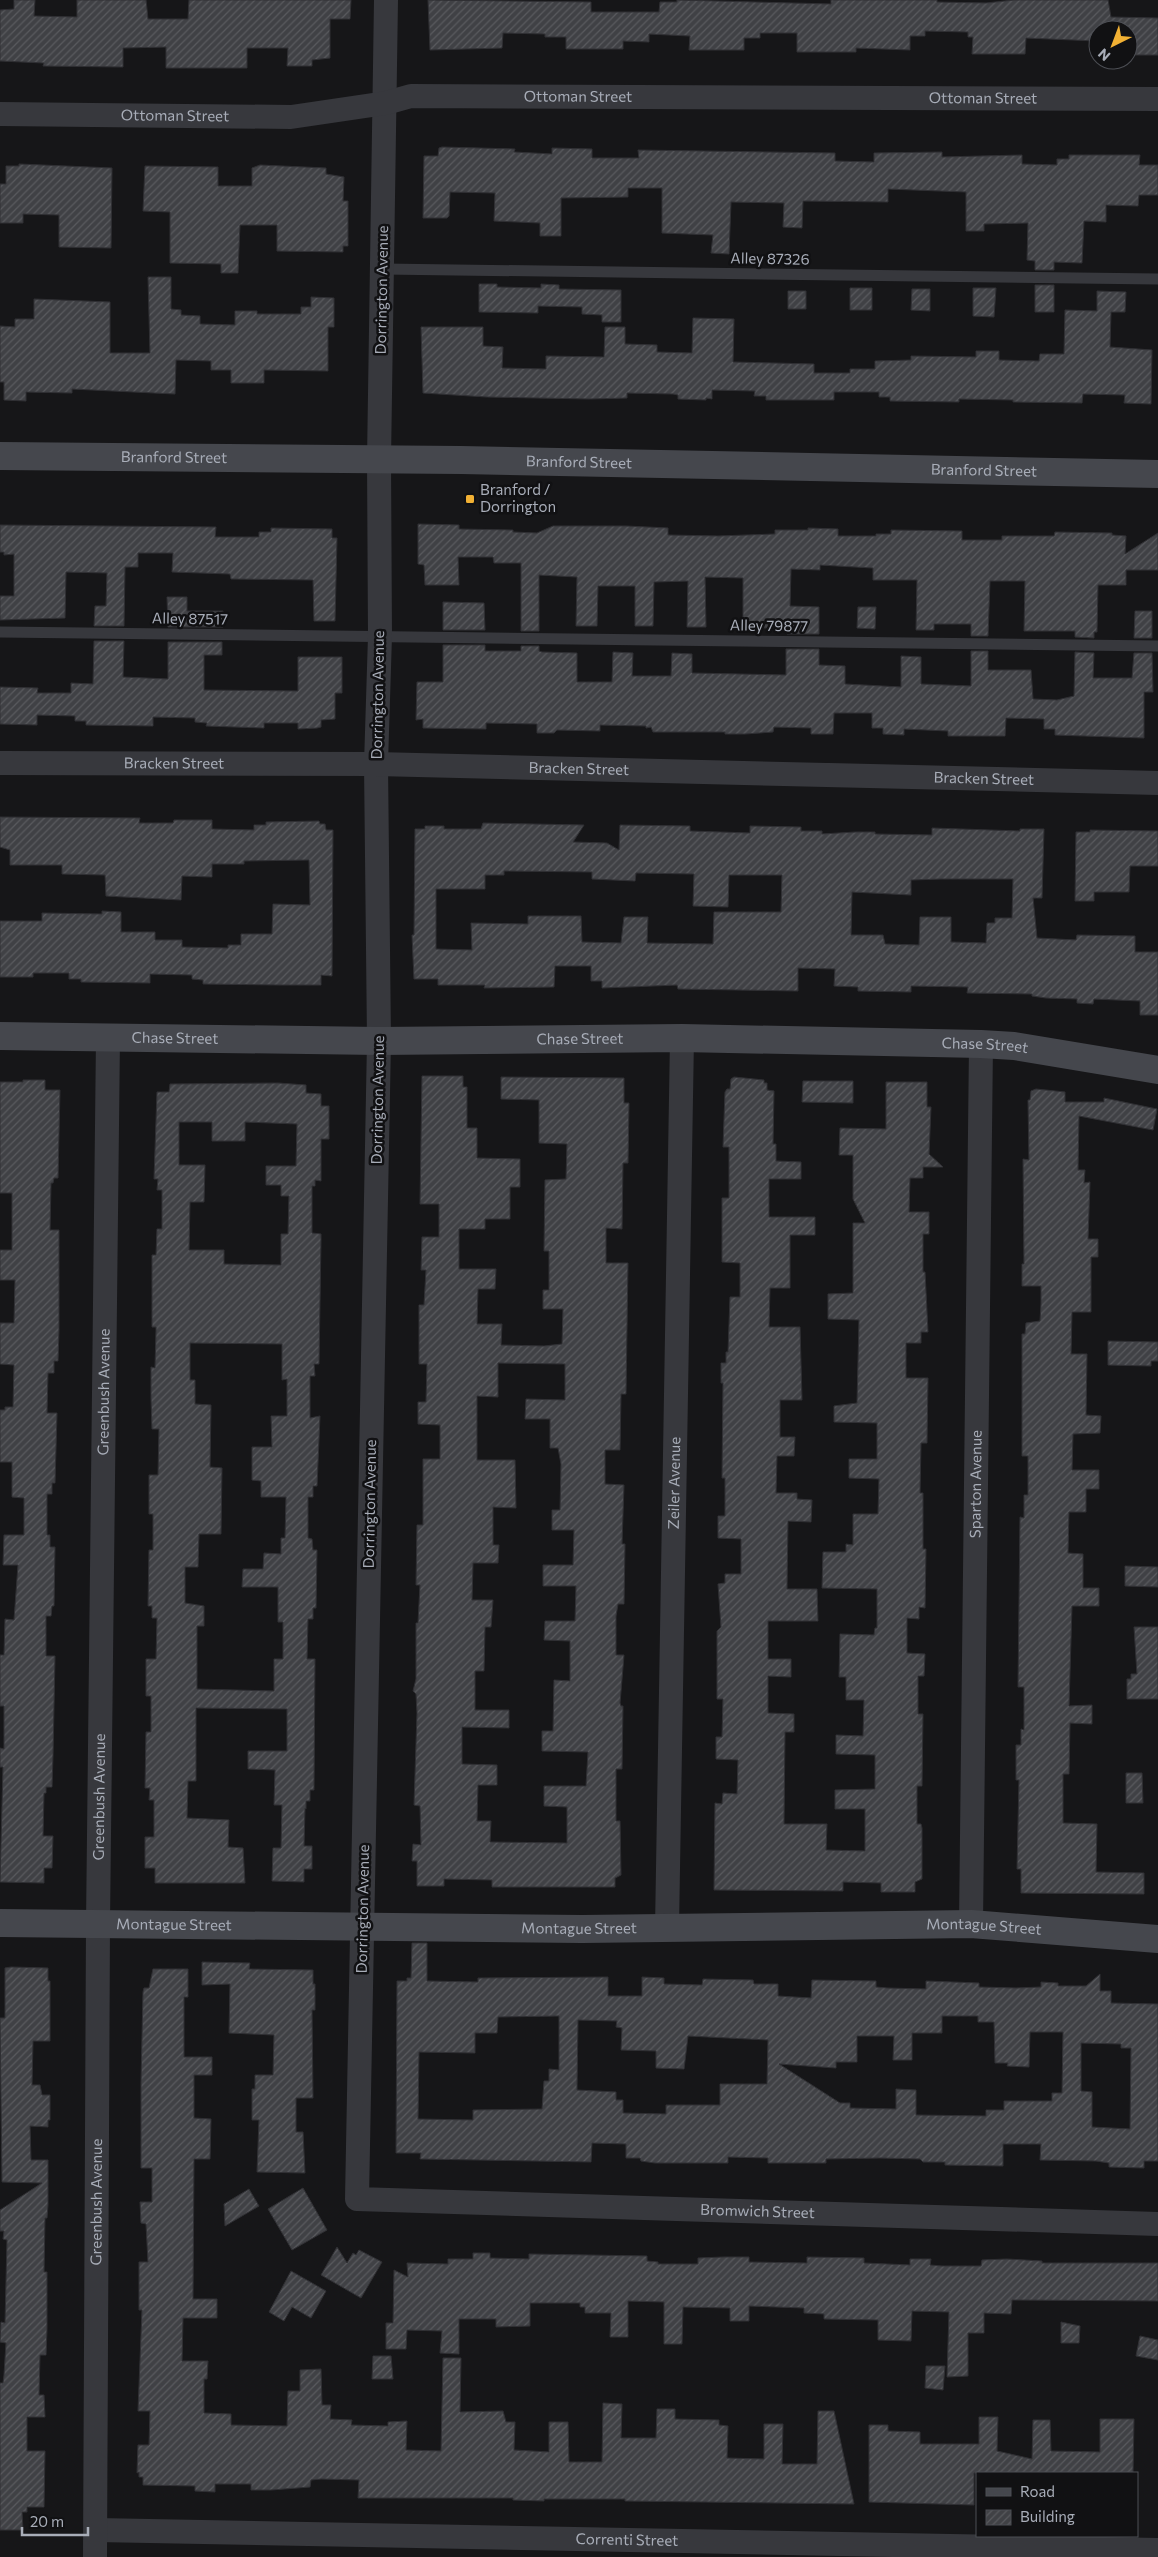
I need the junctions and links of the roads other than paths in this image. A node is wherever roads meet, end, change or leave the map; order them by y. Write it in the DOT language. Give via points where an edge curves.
graph roads {
  1 [pos="386,0"];
  2 [pos="1158,99"];
  3 [pos="386,103"];
  4 [pos="0,114"];
  5 [pos="382,269"];
  6 [pos="1158,279"];
  7 [pos="0,456"];
  8 [pos="379,460"];
  9 [pos="1158,474"];
  10 [pos="0,632"];
  11 [pos="380,636"];
  12 [pos="1158,646"];
  13 [pos="0,763"];
  14 [pos="376,764"];
  15 [pos="1158,783"];
  16 [pos="0,1036"];
  17 [pos="108,1037"];
  18 [pos="682,1038"];
  19 [pos="379,1041"];
  20 [pos="981,1044"];
  21 [pos="1158,1070"];
  22 [pos="0,1923"];
  23 [pos="98,1924"];
  24 [pos="971,1924"];
  25 [pos="362,1926"];
  26 [pos="667,1928"];
  27 [pos="1158,1938"];
  28 [pos="357,2199"];
  29 [pos="1158,2224"];
  30 [pos="96,2530"];
  31 [pos="1158,2550"];
  32 [pos="95,2557"];
  1 -- 3 [label="street, Dorrington Avenue"];
  2 -- 3 [label="street, Ottoman Street" via="411,96"];
  3 -- 4 [label="street, Ottoman Street" via="291,117"];
  3 -- 5 [label="street, Dorrington Avenue"];
  5 -- 6 [label="lane, Alley 87326"];
  5 -- 8 [label="street, Dorrington Avenue"];
  7 -- 8 [label="street, Branford Street"];
  8 -- 9 [label="street, Branford Street"];
  8 -- 11 [label="street, Dorrington Avenue"];
  10 -- 11 [label="lane, Alley 87517"];
  11 -- 12 [label="lane, Alley 79877"];
  11 -- 14 [label="street, Dorrington Avenue"];
  13 -- 14 [label="street, Bracken Street"];
  14 -- 15 [label="street, Bracken Street"];
  14 -- 19 [label="street, Dorrington Avenue"];
  16 -- 17 [label="street, Chase Street"];
  17 -- 19 [label="street, Chase Street"];
  17 -- 23 [label="street, Greenbush Avenue"];
  18 -- 19 [label="street, Chase Street"];
  18 -- 20 [label="street, Chase Street"];
  18 -- 26 [label="street, Zeiler Avenue"];
  19 -- 25 [label="street, Dorrington Avenue"];
  20 -- 21 [label="street, Chase Street" via="1014,1046"];
  20 -- 24 [label="street, Sparton Avenue"];
  22 -- 23 [label="street, Montague Street"];
  23 -- 25 [label="street, Montague Street"];
  23 -- 30 [label="street, Greenbush Avenue"];
  24 -- 26 [label="street, Montague Street"];
  24 -- 27 [label="street, Montague Street"];
  25 -- 26 [label="street, Montague Street"];
  25 -- 28 [label="street, Dorrington Avenue"];
  28 -- 29 [label="street, Bromwich Street"];
  30 -- 31 [label="street, Correnti Street"];
  30 -- 32 [label="street, Greenbush Avenue"];
}
